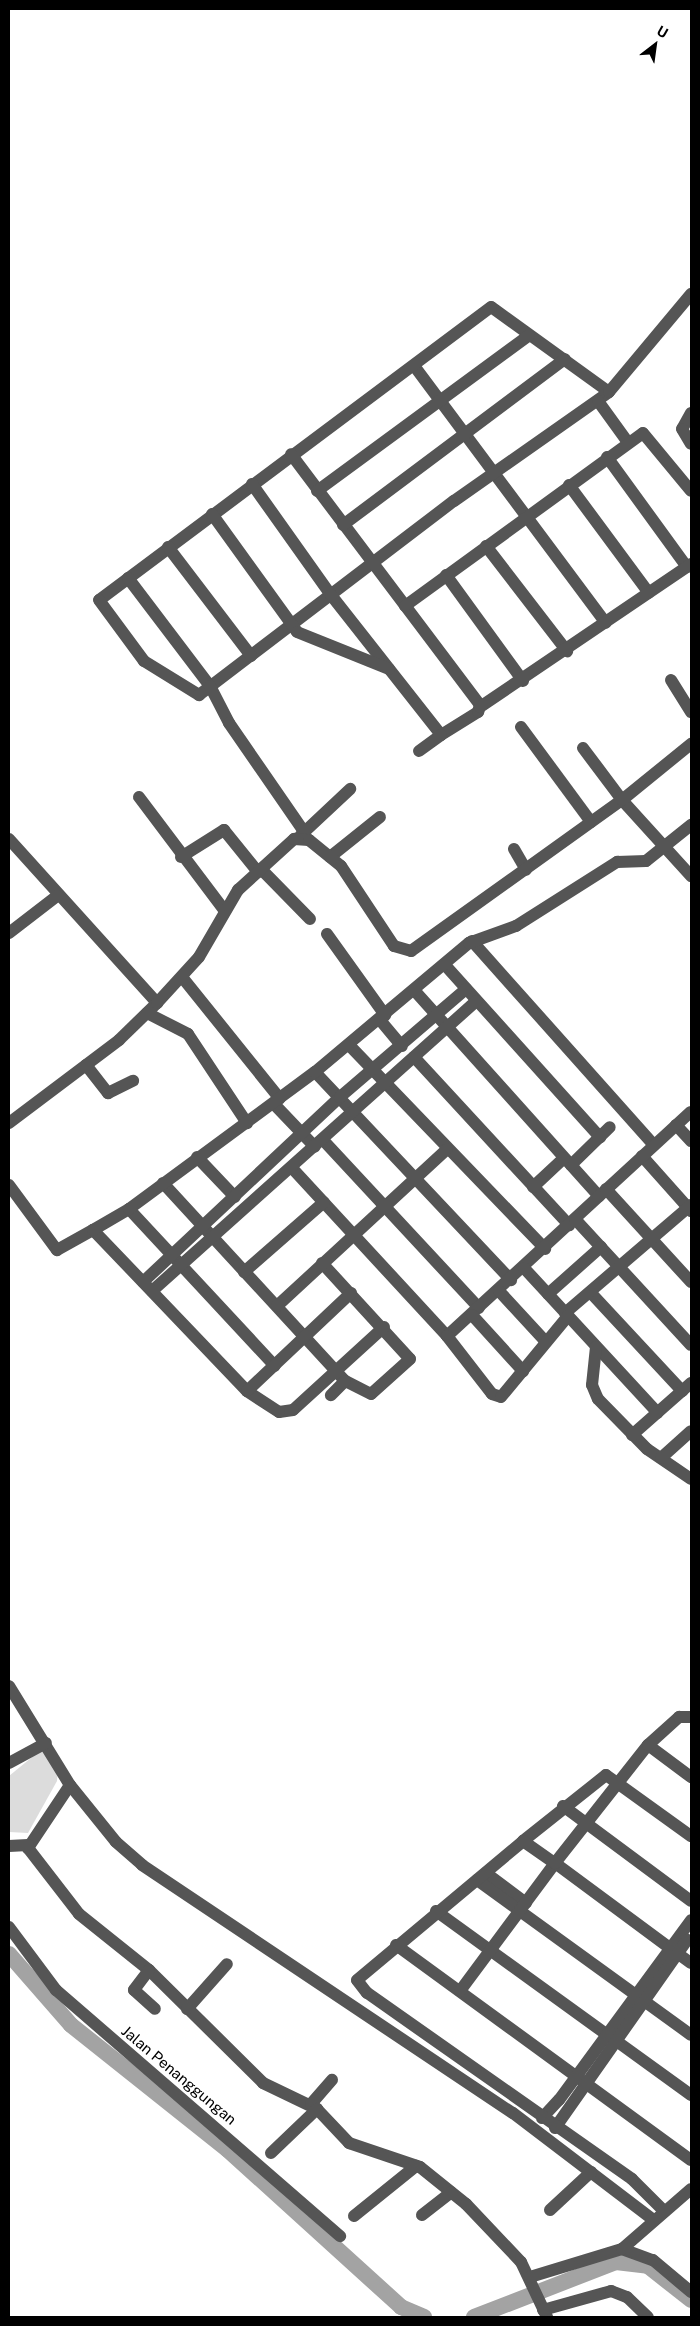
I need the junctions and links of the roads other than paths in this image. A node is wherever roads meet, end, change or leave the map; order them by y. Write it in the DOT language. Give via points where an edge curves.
graph roads {
  1 [pos="691,294"];
  2 [pos="529,335"];
  3 [pos="565,359"];
  4 [pos="415,367"];
  5 [pos="609,392"];
  6 [pos="442,400"];
  7 [pos="598,401"];
  8 [pos="691,413"];
  9 [pos="465,429"];
  10 [pos="627,441"];
  11 [pos="691,444"];
  12 [pos="291,454"];
  13 [pos="607,457"];
  14 [pos="495,472"];
  15 [pos="252,484"];
  16 [pos="569,485"];
  17 [pos="317,491"];
  18 [pos="691,492"];
  19 [pos="212,514"];
  20 [pos="527,516"];
  21 [pos="343,525"];
  22 [pos="486,546"];
  23 [pos="168,547"];
  24 [pos="373,564"];
  25 [pos="689,565"];
  26 [pos="446,575"];
  27 [pos="128,578"];
  28 [pos="649,593"];
  29 [pos="331,595"];
  30 [pos="405,606"];
  31 [pos="606,623"];
  32 [pos="292,625"];
  33 [pos="567,651"];
  34 [pos="251,656"];
  35 [pos="389,669"];
  36 [pos="524,680"];
  37 [pos="671,680"];
  38 [pos="210,686"];
  39 [pos="480,707"];
  40 [pos="691,712"];
  41 [pos="521,727"];
  42 [pos="441,735"];
  43 [pos="691,744"];
  44 [pos="583,748"];
  45 [pos="419,751"];
  46 [pos="350,789"];
  47 [pos="139,797"];
  48 [pos="622,800"];
  49 [pos="380,817"];
  50 [pos="591,822"];
  51 [pos="691,825"];
  52 [pos="300,833"];
  53 [pos="9,839"];
  54 [pos="666,848"];
  55 [pos="514,849"];
  56 [pos="181,857"];
  57 [pos="330,857"];
  58 [pos="526,870"];
  59 [pos="260,871"];
  60 [pos="691,876"];
  61 [pos="57,896"];
  62 [pos="224,910"];
  63 [pos="310,919"];
  64 [pos="9,933"];
  65 [pos="327,934"];
  66 [pos="472,941"];
  67 [pos="444,965"];
  68 [pos="182,977"];
  69 [pos="466,989"];
  70 [pos="414,990"];
  71 [pos="476,1001"];
  72 [pos="157,1004"];
  73 [pos="147,1014"];
  74 [pos="436,1015"];
  75 [pos="382,1017"];
  76 [pos="445,1027"];
  77 [pos="349,1045"];
  78 [pos="402,1046"];
  79 [pos="414,1057"];
  80 [pos="86,1065"];
  81 [pos="372,1071"];
  82 [pos="315,1072"];
  83 [pos="133,1081"];
  84 [pos="383,1082"];
  85 [pos="340,1097"];
  86 [pos="277,1101"];
  87 [pos="354,1112"];
  88 [pos="691,1112"];
  89 [pos="12,1120"];
  90 [pos="247,1123"];
  91 [pos="676,1125"];
  92 [pos="610,1127"];
  93 [pos="301,1134"];
  94 [pos="600,1138"];
  95 [pos="691,1141"];
  96 [pos="319,1143"];
  97 [pos="654,1145"];
  98 [pos="447,1149"];
  99 [pos="642,1156"];
  100 [pos="197,1157"];
  101 [pos="567,1161"];
  102 [pos="292,1168"];
  103 [pos="416,1178"];
  104 [pos="162,1183"];
  105 [pos="9,1185"];
  106 [pos="534,1187"];
  107 [pos="603,1193"];
  108 [pos="235,1197"];
  109 [pos="324,1202"];
  110 [pos="384,1207"];
  111 [pos="690,1208"];
  112 [pos="129,1209"];
  113 [pos="572,1222"];
  114 [pos="203,1226"];
  115 [pos="88,1233"];
  116 [pos="354,1234"];
  117 [pos="214,1238"];
  118 [pos="654,1240"];
  119 [pos="601,1247"];
  120 [pos="545,1249"];
  121 [pos="172,1255"];
  122 [pos="322,1264"];
  123 [pos="181,1265"];
  124 [pos="524,1268"];
  125 [pos="620,1268"];
  126 [pos="244,1272"];
  127 [pos="511,1280"];
  128 [pos="691,1282"];
  129 [pos="147,1286"];
  130 [pos="499,1291"];
  131 [pos="350,1293"];
  132 [pos="590,1293"];
  133 [pos="548,1294"];
  134 [pos="277,1306"];
  135 [pos="475,1312"];
  136 [pos="567,1314"];
  137 [pos="384,1327"];
  138 [pos="447,1336"];
  139 [pos="306,1338"];
  140 [pos="546,1342"];
  141 [pos="691,1345"];
  142 [pos="596,1347"];
  143 [pos="275,1366"];
  144 [pos="336,1371"];
  145 [pos="523,1371"];
  146 [pos="345,1381"];
  147 [pos="687,1387"];
  148 [pos="247,1391"];
  149 [pos="331,1395"];
  150 [pos="658,1413"];
  151 [pos="691,1431"];
  152 [pos="632,1436"];
  153 [pos="661,1458"];
  154 [pos="691,1478"];
  155 [pos="9,1686"];
  156 [pos="691,1717"];
  157 [pos="46,1743"];
  158 [pos="648,1746"];
  159 [pos="9,1763"];
  160 [pos="691,1776"];
  161 [pos="616,1781"];
  162 [pos="70,1785"];
  163 [pos="562,1806"];
  164 [pos="585,1823"];
  165 [pos="691,1836"];
  166 [pos="523,1841"];
  167 [pos="28,1845"];
  168 [pos="9,1846"];
  169 [pos="555,1863"];
  170 [pos="482,1877"];
  171 [pos="691,1901"];
  172 [pos="523,1906"];
  173 [pos="436,1911"];
  174 [pos="691,1920"];
  175 [pos="9,1927"];
  176 [pos="691,1934"];
  177 [pos="396,1945"];
  178 [pos="490,1950"];
  179 [pos="674,1951"];
  180 [pos="691,1963"];
  181 [pos="227,1964"];
  182 [pos="149,1970"];
  183 [pos="460,1991"];
  184 [pos="642,1994"];
  185 [pos="155,2009"];
  186 [pos="187,2009"];
  187 [pos="691,2024"];
  188 [pos="691,2035"];
  189 [pos="611,2038"];
  190 [pos="581,2079"];
  191 [pos="332,2080"];
  192 [pos="691,2095"];
  193 [pos="563,2103"];
  194 [pos="314,2107"];
  195 [pos="542,2118"];
  196 [pos="555,2128"];
  197 [pos="271,2153"];
  198 [pos="691,2160"];
  199 [pos="416,2166"];
  200 [pos="591,2172"];
  201 [pos="691,2189"];
  202 [pos="452,2192"];
  203 [pos="666,2208"];
  204 [pos="550,2210"];
  205 [pos="422,2215"];
  206 [pos="354,2216"];
  207 [pos="652,2219"];
  208 [pos="340,2236"];
  209 [pos="622,2249"];
  210 [pos="531,2279"];
  211 [pos="691,2292"];
  212 [pos="543,2311"];
  213 [pos="648,2317"];
  1 -- 5 [label="street"];
  2 -- 3 [label="street"];
  2 -- 4 [label="street" via="491,307"];
  2 -- 6 [label="street"];
  3 -- 5 [label="street"];
  3 -- 9 [label="street"];
  4 -- 6 [label="street"];
  4 -- 12 [label="street"];
  5 -- 7 [label="street"];
  6 -- 9 [label="street"];
  6 -- 17 [label="street"];
  7 -- 10 [label="street"];
  7 -- 14 [label="street"];
  8 -- 11 [label="street" via="682,429"];
  9 -- 14 [label="street"];
  9 -- 21 [label="street"];
  10 -- 13 [label="street"];
  10 -- 18 [label="street" via="647,434"];
  12 -- 15 [label="street"];
  12 -- 17 [label="street"];
  13 -- 16 [label="street"];
  13 -- 25 [label="street"];
  14 -- 20 [label="street"];
  14 -- 24 [label="street"];
  15 -- 19 [label="street"];
  15 -- 29 [label="street"];
  16 -- 20 [label="street"];
  16 -- 28 [label="street"];
  17 -- 21 [label="street"];
  19 -- 23 [label="street"];
  19 -- 32 [label="street"];
  20 -- 22 [label="street"];
  20 -- 31 [label="street"];
  21 -- 24 [label="street"];
  22 -- 26 [label="street"];
  22 -- 33 [label="street"];
  23 -- 27 [label="street"];
  23 -- 34 [label="street"];
  24 -- 29 [label="street"];
  24 -- 30 [label="street"];
  25 -- 28 [label="street"];
  26 -- 30 [label="street"];
  26 -- 36 [label="street"];
  27 -- 38 [label="street"];
  27 -- 38 [label="street" via="99,600 144,661 199,695"];
  28 -- 31 [label="street"];
  29 -- 32 [label="street"];
  29 -- 35 [label="street"];
  30 -- 39 [label="street"];
  31 -- 33 [label="street"];
  32 -- 34 [label="street"];
  32 -- 35 [label="street" via="297,632"];
  33 -- 36 [label="street"];
  34 -- 38 [label="street"];
  35 -- 42 [label="street"];
  36 -- 39 [label="street"];
  37 -- 40 [label="street"];
  38 -- 52 [label="street" via="229,724"];
  39 -- 42 [label="street"];
  41 -- 50 [label="street"];
  42 -- 45 [label="street"];
  43 -- 48 [label="street"];
  44 -- 48 [label="street"];
  46 -- 52 [label="street"];
  47 -- 56 [label="street"];
  48 -- 50 [label="street"];
  48 -- 54 [label="street"];
  49 -- 57 [label="street"];
  50 -- 58 [label="street"];
  51 -- 54 [label="street"];
  52 -- 57 [label="street"];
  52 -- 59 [label="street"];
  53 -- 61 [label="street"];
  54 -- 60 [label="street"];
  54 -- 66 [label="street" via="646,860 617,862 516,926"];
  55 -- 58 [label="street"];
  56 -- 59 [label="street" via="224,830"];
  56 -- 62 [label="street"];
  57 -- 58 [label="street" via="348,874 394,946 407,952"];
  59 -- 62 [label="street"];
  59 -- 63 [label="street"];
  61 -- 64 [label="street"];
  61 -- 72 [label="street"];
  62 -- 68 [label="street" via="202,952"];
  65 -- 75 [label="street"];
  66 -- 67 [label="street"];
  66 -- 97 [label="street"];
  67 -- 69 [label="street"];
  67 -- 70 [label="street"];
  68 -- 72 [label="street"];
  68 -- 86 [label="street"];
  69 -- 71 [label="street"];
  69 -- 74 [label="street"];
  70 -- 74 [label="street"];
  70 -- 75 [label="street"];
  71 -- 76 [label="street"];
  71 -- 94 [label="street"];
  72 -- 73 [label="street"];
  73 -- 80 [label="street"];
  73 -- 90 [label="street" via="188,1034"];
  74 -- 76 [label="street"];
  74 -- 78 [label="street"];
  75 -- 77 [label="street"];
  75 -- 78 [label="street"];
  76 -- 79 [label="street"];
  76 -- 101 [label="street"];
  77 -- 81 [label="street"];
  77 -- 82 [label="street"];
  78 -- 81 [label="street"];
  79 -- 84 [label="street"];
  79 -- 106 [label="street"];
  80 -- 83 [label="street" via="108,1093"];
  80 -- 89 [label="street"];
  81 -- 84 [label="street"];
  81 -- 85 [label="street"];
  82 -- 85 [label="street"];
  82 -- 86 [label="street"];
  84 -- 87 [label="street"];
  84 -- 98 [label="street"];
  85 -- 87 [label="street"];
  85 -- 93 [label="street"];
  86 -- 90 [label="street"];
  86 -- 93 [label="street"];
  87 -- 96 [label="street"];
  87 -- 103 [label="street"];
  88 -- 91 [label="street"];
  90 -- 100 [label="street"];
  91 -- 95 [label="street"];
  91 -- 97 [label="street"];
  92 -- 94 [label="street"];
  93 -- 96 [label="street"];
  93 -- 108 [label="street"];
  94 -- 101 [label="street"];
  96 -- 102 [label="street"];
  96 -- 110 [label="street"];
  97 -- 99 [label="street"];
  98 -- 103 [label="street"];
  98 -- 120 [label="street"];
  99 -- 107 [label="street"];
  99 -- 111 [label="street"];
  100 -- 104 [label="street"];
  100 -- 108 [label="street"];
  101 -- 106 [label="street"];
  101 -- 107 [label="street"];
  102 -- 109 [label="street"];
  102 -- 117 [label="street"];
  103 -- 110 [label="street"];
  103 -- 127 [label="street"];
  104 -- 112 [label="street"];
  104 -- 114 [label="street"];
  105 -- 115 [label="street" via="56,1250"];
  106 -- 113 [label="street"];
  107 -- 113 [label="street"];
  107 -- 118 [label="street"];
  108 -- 114 [label="street"];
  109 -- 116 [label="street"];
  109 -- 126 [label="street"];
  110 -- 116 [label="street"];
  110 -- 135 [label="street"];
  111 -- 118 [label="street"];
  112 -- 115 [label="street"];
  112 -- 121 [label="street"];
  113 -- 119 [label="street"];
  113 -- 120 [label="street"];
  114 -- 117 [label="street"];
  114 -- 121 [label="street"];
  115 -- 129 [label="street"];
  116 -- 122 [label="street"];
  116 -- 138 [label="street"];
  117 -- 123 [label="street"];
  117 -- 126 [label="street"];
  118 -- 125 [label="street"];
  118 -- 128 [label="street"];
  119 -- 125 [label="street"];
  119 -- 133 [label="street"];
  120 -- 124 [label="street"];
  121 -- 123 [label="street"];
  121 -- 129 [label="street"];
  122 -- 131 [label="street"];
  122 -- 134 [label="street"];
  123 -- 129 [label="street"];
  123 -- 143 [label="street"];
  124 -- 127 [label="street"];
  124 -- 133 [label="street"];
  125 -- 132 [label="street"];
  125 -- 141 [label="street"];
  126 -- 134 [label="street"];
  127 -- 130 [label="street"];
  129 -- 148 [label="street"];
  130 -- 135 [label="street"];
  130 -- 140 [label="street"];
  131 -- 137 [label="street"];
  131 -- 139 [label="street"];
  132 -- 136 [label="street"];
  132 -- 147 [label="street"];
  133 -- 136 [label="street"];
  134 -- 139 [label="street"];
  135 -- 138 [label="street"];
  135 -- 145 [label="street"];
  136 -- 140 [label="street"];
  136 -- 142 [label="street"];
  137 -- 144 [label="street"];
  137 -- 146 [label="street" via="407,1352 409,1362 371,1394"];
  138 -- 145 [label="street" via="495,1396 504,1395"];
  139 -- 143 [label="street"];
  139 -- 144 [label="street"];
  140 -- 145 [label="street"];
  142 -- 150 [label="street"];
  142 -- 152 [label="street" via="594,1394"];
  143 -- 148 [label="street"];
  144 -- 146 [label="street"];
  144 -- 148 [label="street" via="288,1413 267,1407"];
  146 -- 149 [label="street"];
  147 -- 150 [label="street"];
  150 -- 152 [label="street"];
  151 -- 153 [label="street"];
  152 -- 153 [label="street"];
  153 -- 154 [label="street"];
  155 -- 157 [label="street"];
  156 -- 158 [label="street" via="679,1717"];
  157 -- 159 [label="street"];
  157 -- 162 [label="street"];
  158 -- 160 [label="street"];
  158 -- 161 [label="street"];
  161 -- 163 [label="street" via="601,1777"];
  161 -- 164 [label="street"];
  161 -- 165 [label="street"];
  162 -- 167 [label="street" via="46,1827"];
  162 -- 200 [label="street" via="110,1836 142,1865 513,2113"];
  163 -- 164 [label="street"];
  163 -- 166 [label="street"];
  164 -- 169 [label="street"];
  164 -- 171 [label="street"];
  166 -- 169 [label="street"];
  166 -- 170 [label="street"];
  167 -- 168 [label="street"];
  167 -- 182 [label="street" via="80,1914"];
  169 -- 172 [label="street"];
  169 -- 179 [label="street"];
  170 -- 172 [label="street"];
  170 -- 173 [label="street"];
  172 -- 178 [label="street"];
  172 -- 184 [label="street"];
  173 -- 177 [label="street"];
  173 -- 178 [label="street"];
  174 -- 179 [label="street"];
  175 -- 208 [label="street, Jalan Penanggungan" via="56,1990"];
  176 -- 179 [label="street"];
  177 -- 183 [label="street"];
  177 -- 195 [label="street" via="361,1972 359,1985"];
  178 -- 183 [label="street"];
  178 -- 189 [label="street"];
  179 -- 180 [label="street"];
  179 -- 184 [label="street"];
  181 -- 186 [label="street"];
  182 -- 185 [label="street" via="134,1990"];
  182 -- 186 [label="street"];
  183 -- 190 [label="street"];
  184 -- 187 [label="street"];
  184 -- 188 [label="street"];
  184 -- 189 [label="street"];
  186 -- 194 [label="street" via="263,2084"];
  189 -- 190 [label="street"];
  189 -- 192 [label="street"];
  190 -- 193 [label="street"];
  190 -- 198 [label="street"];
  191 -- 194 [label="street"];
  193 -- 195 [label="street"];
  193 -- 196 [label="street"];
  194 -- 197 [label="street"];
  194 -- 199 [label="street" via="349,2143"];
  195 -- 196 [label="street"];
  196 -- 203 [label="street" via="632,2179"];
  199 -- 202 [label="street"];
  199 -- 206 [label="street"];
  200 -- 204 [label="street"];
  200 -- 207 [label="street"];
  201 -- 203 [label="street"];
  202 -- 205 [label="street"];
  202 -- 210 [label="street" via="521,2262"];
  203 -- 207 [label="street"];
  207 -- 209 [label="street"];
  209 -- 210 [label="street"];
  209 -- 211 [label="street" via="653,2260"];
  210 -- 212 [label="street"];
  212 -- 213 [label="street" via="611,2291 627,2297"];
}
